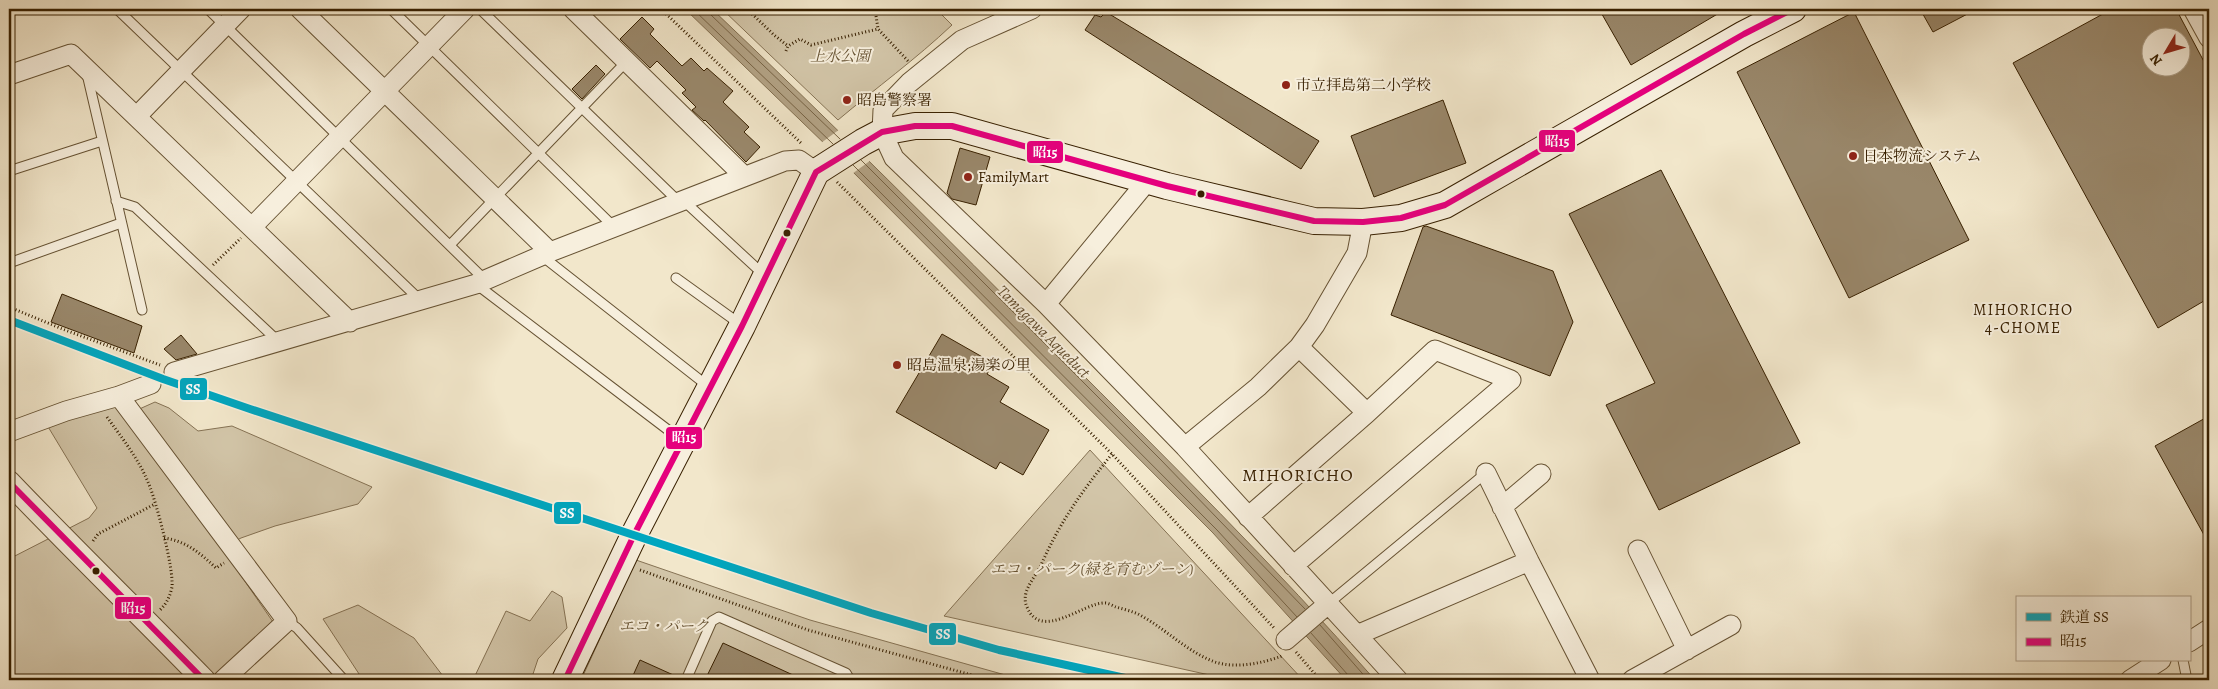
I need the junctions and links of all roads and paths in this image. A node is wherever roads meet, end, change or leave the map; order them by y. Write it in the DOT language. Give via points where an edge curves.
graph roads {
  1 [pos="118,9"];
  2 [pos="208,9"];
  3 [pos="240,9"];
  4 [pos="300,9"];
  5 [pos="391,9"];
  6 [pos="465,9"];
  7 [pos="480,9"];
  8 [pos="573,9"];
  9 [pos="661,9"];
  10 [pos="747,9"];
  11 [pos="875,9"];
  12 [pos="1032,9"];
  13 [pos="1793,9"];
  14 [pos="2193,9"];
  15 [pos="225,25"];
  16 [pos="878,30"];
  17 [pos="2209,38"];
  18 [pos="429,46"];
  19 [pos="788,46"];
  20 [pos="786,51"];
  21 [pos="626,62"];
  22 [pos="910,63"];
  23 [pos="85,67"];
  24 [pos="181,70"];
  25 [pos="9,75"];
  26 [pos="384,91"];
  27 [pos="583,109"];
  28 [pos="137,116"];
  29 [pos="340,137"];
  30 [pos="872,137"];
  31 [pos="102,141"];
  32 [pos="804,145"];
  33 [pos="539,154"];
  34 [pos="829,170"];
  35 [pos="9,171"];
  36 [pos="744,176"];
  37 [pos="1149,179"];
  38 [pos="296,182"];
  39 [pos="495,199"];
  40 [pos="116,201"];
  41 [pos="682,202"];
  42 [pos="1363,222"];
  43 [pos="121,223"];
  44 [pos="252,227"];
  45 [pos="614,227"];
  46 [pos="450,245"];
  47 [pos="546,254"];
  48 [pos="9,263"];
  49 [pos="206,272"];
  50 [pos="765,276"];
  51 [pos="676,278"];
  52 [pos="480,282"];
  53 [pos="420,300"];
  54 [pos="1046,304"];
  55 [pos="9,306"];
  56 [pos="142,310"];
  57 [pos="350,322"];
  58 [pos="742,326"];
  59 [pos="279,342"];
  60 [pos="1299,347"];
  61 [pos="168,369"];
  62 [pos="151,384"];
  63 [pos="709,388"];
  64 [pos="122,400"];
  65 [pos="1367,413"];
  66 [pos="9,432"];
  67 [pos="682,441"];
  68 [pos="1185,446"];
  69 [pos="1112,454"];
  70 [pos="1486,473"];
  71 [pos="1541,474"];
  72 [pos="9,482"];
  73 [pos="155,504"];
  74 [pos="1502,507"];
  75 [pos="1248,517"];
  76 [pos="164,538"];
  77 [pos="1638,550"];
  78 [pos="229,558"];
  79 [pos="82,559"];
  80 [pos="1530,561"];
  81 [pos="621,563"];
  82 [pos="1293,566"];
  83 [pos="1329,603"];
  84 [pos="148,622"];
  85 [pos="287,622"];
  86 [pos="1731,625"];
  87 [pos="2209,629"];
  88 [pos="1357,635"];
  89 [pos="1286,640"];
  90 [pos="2190,641"];
  91 [pos="1687,650"];
  92 [pos="2158,662"];
  93 [pos="2183,662"];
  94 [pos="204,680"];
  95 [pos="223,680"];
  96 [pos="344,680"];
  97 [pos="566,680"];
  98 [pos="686,680"];
  99 [pos="850,680"];
  100 [pos="990,680"];
  101 [pos="1320,680"];
  102 [pos="1398,680"];
  103 [pos="1590,680"];
  104 [pos="1632,680"];
  105 [pos="2130,680"];
  106 [pos="2186,680"];
  1 -- 24 [label="lane"];
  2 -- 15 [label="lane"];
  3 -- 15 [label="street"];
  4 -- 26 [label="street"];
  5 -- 18 [label="lane"];
  6 -- 18 [label="street"];
  7 -- 27 [label="lane"];
  8 -- 21 [label="street"];
  9 -- 32 [label="path"];
  10 -- 19 [label="path"];
  11 -- 16 [label="path"];
  12 -- 30 [label="street" via="962,40 909,83 883,110"];
  13 -- 42 [label="main road" via="1444,205 1401,218"];
  14 -- 17 [label="street"];
  15 -- 24 [label="street"];
  15 -- 29 [label="lane"];
  16 -- 19 [label="path" via="811,45 800,39"];
  16 -- 22 [label="path"];
  18 -- 26 [label="street"];
  18 -- 33 [label="lane"];
  19 -- 20 [label="path"];
  21 -- 27 [label="lane"];
  21 -- 36 [label="street"];
  23 -- 25 [label="street" via="71,54"];
  23 -- 28 [label="street"];
  23 -- 31 [label="lane"];
  24 -- 28 [label="street"];
  24 -- 38 [label="lane"];
  26 -- 29 [label="street"];
  26 -- 39 [label="street"];
  27 -- 33 [label="lane"];
  27 -- 41 [label="lane"];
  28 -- 44 [label="street"];
  29 -- 38 [label="street"];
  29 -- 46 [label="lane"];
  30 -- 34 [label="main road"];
  30 -- 37 [label="main road" via="915,126 952,126"];
  30 -- 54 [label="street"];
  31 -- 35 [label="lane"];
  31 -- 40 [label="lane"];
  33 -- 39 [label="lane"];
  33 -- 45 [label="lane"];
  34 -- 36 [label="street" via="799,160 785,161"];
  34 -- 50 [label="main road"];
  34 -- 69 [label="path"];
  36 -- 41 [label="street"];
  37 -- 42 [label="main road" via="1314,221"];
  37 -- 54 [label="street"];
  38 -- 44 [label="street"];
  38 -- 53 [label="lane"];
  39 -- 46 [label="lane"];
  39 -- 47 [label="street"];
  40 -- 43 [label="lane"];
  40 -- 49 [label="lane" via="135,207"];
  41 -- 45 [label="street"];
  41 -- 50 [label="lane"];
  42 -- 60 [label="street" via="1357,253"];
  43 -- 48 [label="lane"];
  43 -- 56 [label="lane"];
  44 -- 49 [label="path"];
  44 -- 57 [label="street"];
  45 -- 47 [label="street"];
  46 -- 52 [label="lane"];
  47 -- 52 [label="street"];
  47 -- 63 [label="lane"];
  49 -- 59 [label="lane"];
  50 -- 58 [label="main road"];
  51 -- 58 [label="lane"];
  52 -- 53 [label="street"];
  52 -- 67 [label="lane"];
  53 -- 57 [label="street"];
  54 -- 68 [label="street"];
  55 -- 61 [label="path"];
  57 -- 59 [label="street"];
  58 -- 63 [label="main road"];
  59 -- 61 [label="street"];
  60 -- 65 [label="street"];
  60 -- 68 [label="street" via="1258,387"];
  62 -- 64 [label="street"];
  63 -- 67 [label="main road"];
  64 -- 66 [label="street" via="66,411"];
  64 -- 73 [label="path" via="107,417 135,457"];
  64 -- 85 [label="street"];
  65 -- 75 [label="street"];
  65 -- 82 [label="street" via="1435,350 1510,380"];
  67 -- 81 [label="main road"];
  68 -- 75 [label="street"];
  69 -- 89 [label="path"];
  69 -- 101 [label="path" via="1082,491 1048,546 1025,594 1026,607 1033,615 1043,621 1052,621 1105,603 1137,614 1217,663 1254,664 1294,650"];
  70 -- 74 [label="street"];
  70 -- 83 [label="lane"];
  71 -- 74 [label="street"];
  72 -- 79 [label="street"];
  73 -- 76 [label="path"];
  73 -- 79 [label="path" via="98,534"];
  74 -- 80 [label="street"];
  75 -- 82 [label="street"];
  76 -- 78 [label="path" via="179,540 200,552 216,568"];
  76 -- 84 [label="path" via="172,585 167,603"];
  77 -- 91 [label="street"];
  79 -- 84 [label="street"];
  80 -- 88 [label="street"];
  80 -- 103 [label="street"];
  81 -- 97 [label="main road"];
  81 -- 100 [label="path" via="808,630"];
  82 -- 83 [label="street"];
  83 -- 88 [label="street"];
  83 -- 89 [label="street"];
  84 -- 94 [label="street"];
  85 -- 95 [label="street"];
  85 -- 96 [label="lane"];
  86 -- 91 [label="street"];
  87 -- 90 [label="street"];
  88 -- 102 [label="street"];
  91 -- 104 [label="street"];
  92 -- 105 [label="street"];
  93 -- 106 [label="lane"];
  98 -- 99 [label="lane" via="712,621 719,617 846,673"];
}
